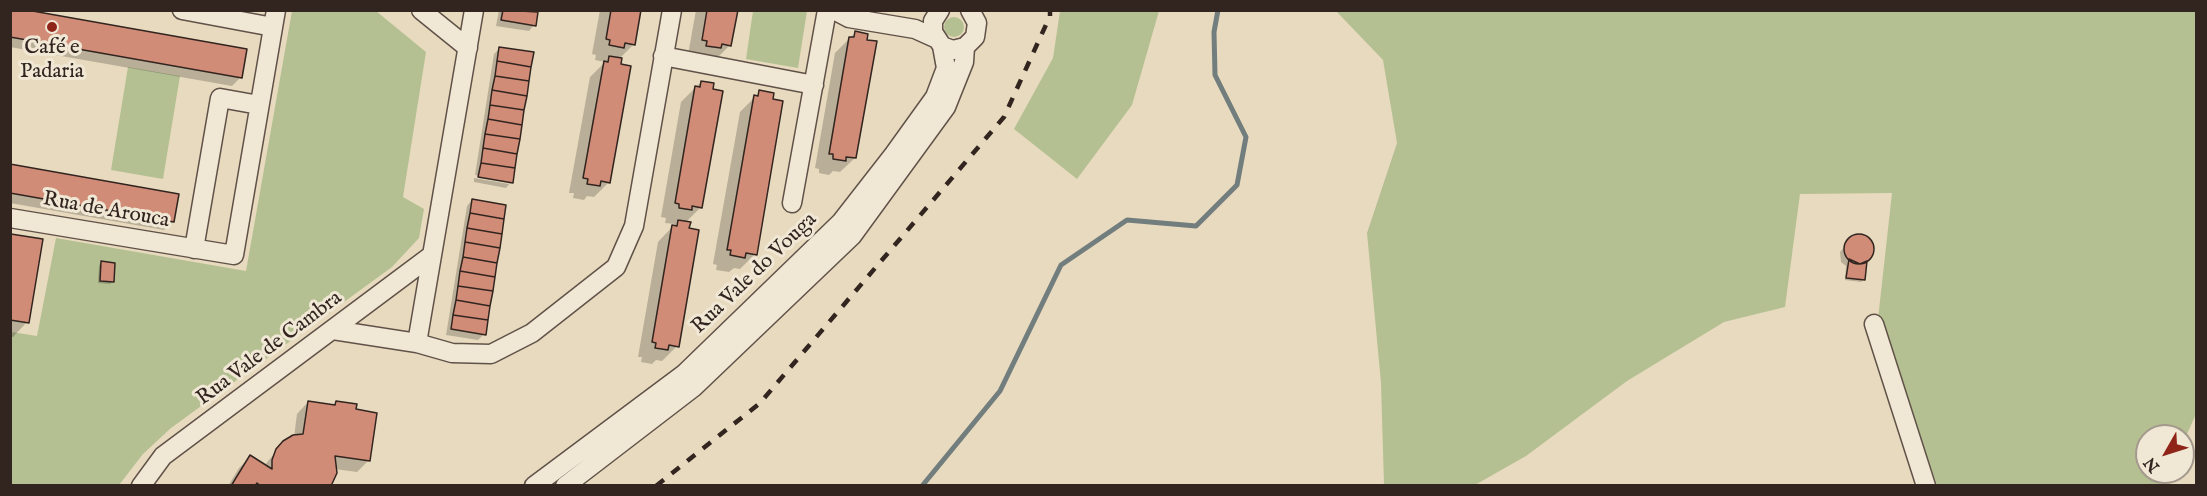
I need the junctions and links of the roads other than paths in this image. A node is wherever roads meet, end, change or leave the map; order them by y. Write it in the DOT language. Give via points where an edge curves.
graph roads {
  1 [pos="183,10"];
  2 [pos="421,10"];
  3 [pos="474,10"];
  4 [pos="672,10"];
  5 [pos="826,10"];
  6 [pos="834,10"];
  7 [pos="940,10"];
  8 [pos="973,12"];
  9 [pos="274,19"];
  10 [pos="939,42"];
  11 [pos="964,47"];
  12 [pos="468,48"];
  13 [pos="663,56"];
  14 [pos="814,85"];
  15 [pos="259,105"];
  16 [pos="792,203"];
  17 [pos="10,218"];
  18 [pos="194,249"];
  19 [pos="432,255"];
  20 [pos="1874,324"];
  21 [pos="333,330"];
  22 [pos="417,343"];
  23 [pos="141,486"];
  24 [pos="534,486"];
  25 [pos="565,486"];
  26 [pos="1926,486"];
  1 -- 9 [label="street"];
  2 -- 12 [label="street"];
  3 -- 12 [label="street"];
  4 -- 13 [label="street"];
  5 -- 14 [label="street"];
  6 -- 10 [label="street" via="849,18 915,29"];
  7 -- 10 [label="street, Rua Vale do Vouga" via="933,21"];
  8 -- 11 [label="street, Rua Vale do Vouga" via="977,22 975,37"];
  9 -- 15 [label="street"];
  10 -- 11 [label="street" via="953,50"];
  10 -- 24 [label="street, Rua Vale do Vouga" via="946,68 935,97 841,222 684,374"];
  11 -- 25 [label="street, Rua Vale do Vouga" via="964,63 946,107 852,236 694,387"];
  12 -- 19 [label="street"];
  13 -- 14 [label="street"];
  13 -- 22 [label="street" via="634,226 616,267 532,333 491,354 452,353"];
  14 -- 16 [label="street"];
  15 -- 18 [label="street, Rua de Arouca" via="234,255"];
  15 -- 18 [label="street" via="220,98"];
  17 -- 18 [label="street, Rua de Arouca"];
  19 -- 21 [label="street, Rua Vale de Cambra"];
  19 -- 22 [label="street"];
  20 -- 26 [label="street"];
  21 -- 22 [label="street"];
  21 -- 23 [label="street, Rua Vale de Cambra" via="163,456"];
}
